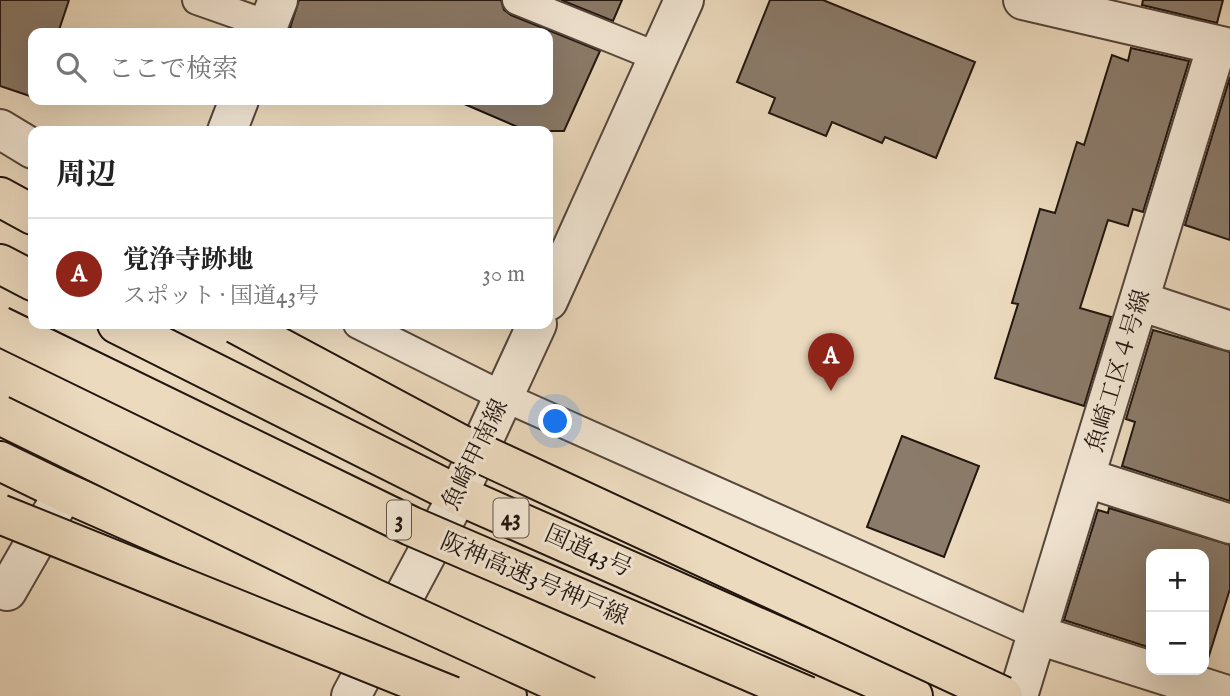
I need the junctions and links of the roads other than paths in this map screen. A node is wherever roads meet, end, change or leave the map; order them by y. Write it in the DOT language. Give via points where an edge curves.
graph roads {
  1 [pos="197,0"];
  2 [pos="517,0"];
  3 [pos="684,0"];
  4 [pos="1023,0"];
  5 [pos="270,19"];
  6 [pos="1223,46"];
  7 [pos="658,57"];
  8 [pos="237,105"];
  9 [pos="229,126"];
  10 [pos="0,129"];
  11 [pos="28,146"];
  12 [pos="0,197"];
  13 [pos="28,212"];
  14 [pos="0,264"];
  15 [pos="28,278"];
  16 [pos="553,290"];
  17 [pos="1140,301"];
  18 [pos="0,326"];
  19 [pos="127,329"];
  20 [pos="245,329"];
  21 [pos="368,329"];
  22 [pos="535,329"];
  23 [pos="1230,331"];
  24 [pos="504,397"];
  25 [pos="0,415"];
  26 [pos="0,461"];
  27 [pos="1087,478"];
  28 [pos="64,492"];
  29 [pos="458,495"];
  30 [pos="0,514"];
  31 [pos="1230,524"];
  32 [pos="2,597"];
  33 [pos="386,634"];
  34 [pos="1038,635"];
  35 [pos="1230,695"];
  36 [pos="351,696"];
  37 [pos="452,696"];
  38 [pos="507,696"];
  39 [pos="587,696"];
  40 [pos="807,696"];
  41 [pos="913,696"];
  42 [pos="1003,696"];
  43 [pos="1018,696"];
  1 -- 5 [label="lane"];
  2 -- 7 [label="lane"];
  3 -- 7 [label="street"];
  4 -- 6 [label="street"];
  6 -- 17 [label="street, 魚崎工区４号線"];
  7 -- 16 [label="street"];
  8 -- 9 [label="street"];
  10 -- 11 [label="street"];
  12 -- 13 [label="highway"];
  14 -- 15 [label="highway"];
  17 -- 23 [label="street"];
  17 -- 27 [label="street, 魚崎工区４号線"];
  18 -- 40 [label="highway, 阪神高速3号神戸線 / 3, bridge" via="411,526"];
  19 -- 29 [label="highway, 国道43号 / 43"];
  20 -- 42 [label="highway, bridge" via="460,444"];
  21 -- 24 [label="lane"];
  22 -- 24 [label="street, 魚崎甲南線"];
  24 -- 29 [label="street, 魚崎甲南線"];
  24 -- 34 [label="lane"];
  25 -- 39 [label="highway, bridge" via="373,598"];
  26 -- 28 [label="highway"];
  27 -- 31 [label="street"];
  27 -- 34 [label="street, 魚崎工区４号線"];
  28 -- 32 [label="street"];
  28 -- 33 [label="highway"];
  29 -- 33 [label="street, 魚崎甲南線"];
  29 -- 41 [label="highway, 国道43号 / 43"];
  30 -- 37 [label="highway, bridge"];
  33 -- 36 [label="street, 魚崎甲南線"];
  33 -- 38 [label="highway"];
  34 -- 35 [label="street"];
  34 -- 43 [label="street, 魚崎工区４号線"];
}
